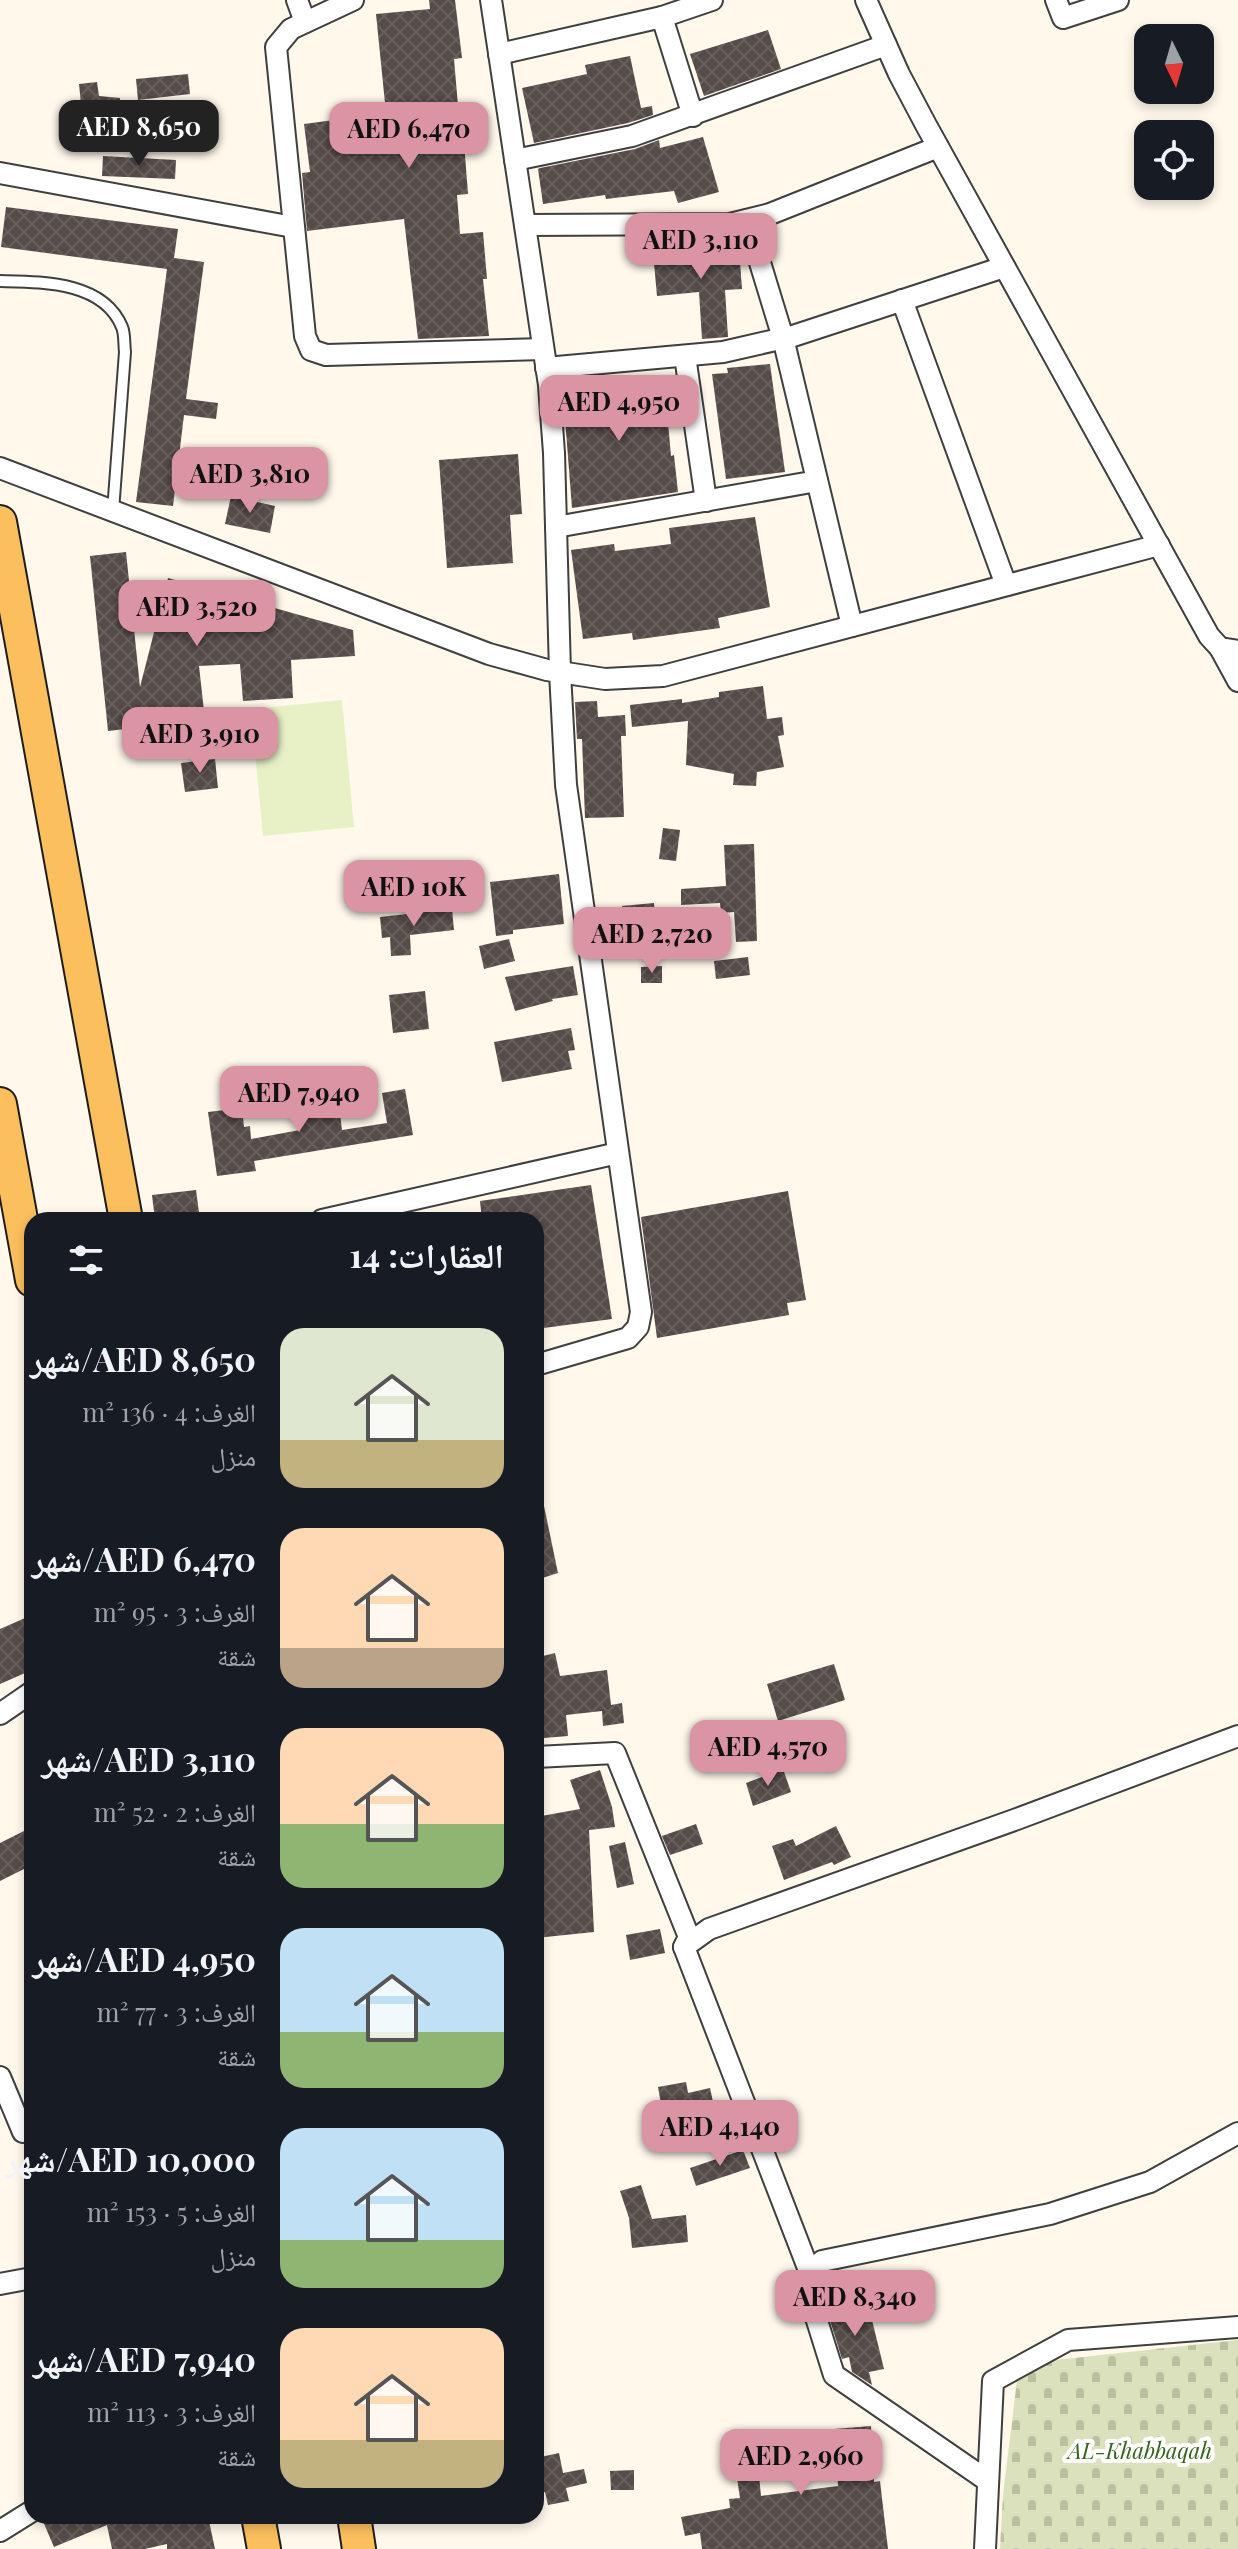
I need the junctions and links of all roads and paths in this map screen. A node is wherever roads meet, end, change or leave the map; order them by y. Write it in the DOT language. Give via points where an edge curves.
graph roads {
  1 [pos="297,0"];
  2 [pos="353,0"];
  3 [pos="491,0"];
  4 [pos="712,0"];
  5 [pos="866,0"];
  6 [pos="1056,0"];
  7 [pos="1118,0"];
  8 [pos="662,17"];
  9 [pos="305,22"];
  10 [pos="886,45"];
  11 [pos="499,54"];
  12 [pos="693,116"];
  13 [pos="938,147"];
  14 [pos="515,160"];
  15 [pos="0,173"];
  16 [pos="747,220"];
  17 [pos="525,225"];
  18 [pos="293,227"];
  19 [pos="1004,267"];
  20 [pos="0,281"];
  21 [pos="902,300"];
  22 [pos="783,338"];
  23 [pos="685,356"];
  24 [pos="545,359"];
  25 [pos="0,468"];
  26 [pos="817,481"];
  27 [pos="706,501"];
  28 [pos="113,511"];
  29 [pos="0,522"];
  30 [pos="556,527"];
  31 [pos="1159,545"];
  32 [pos="1006,585"];
  33 [pos="852,626"];
  34 [pos="1229,649"];
  35 [pos="560,672"];
  36 [pos="1238,681"];
  37 [pos="0,1104"];
  38 [pos="618,1153"];
  39 [pos="125,1212"];
  40 [pos="357,1212"];
  41 [pos="24,1236"];
  42 [pos="544,1363"];
  43 [pos="24,1698"];
  44 [pos="0,1714"];
  45 [pos="1238,1736"];
  46 [pos="544,1757"];
  47 [pos="684,1947"];
  48 [pos="0,2077"];
  49 [pos="24,2131"];
  50 [pos="1238,2133"];
  51 [pos="810,2273"];
  52 [pos="24,2280"];
  53 [pos="0,2284"];
  54 [pos="1238,2327"];
  55 [pos="988,2481"];
  56 [pos="24,2516"];
  57 [pos="259,2524"];
  58 [pos="355,2524"];
  59 [pos="0,2531"];
  60 [pos="264,2549"];
  61 [pos="359,2549"];
  62 [pos="985,2549"];
  1 -- 9 [label="street"];
  2 -- 9 [label="street"];
  3 -- 11 [label="street"];
  4 -- 8 [label="street"];
  5 -- 10 [label="street"];
  6 -- 7 [label="street" via="1063,18"];
  8 -- 11 [label="street"];
  8 -- 12 [label="street"];
  9 -- 18 [label="street" via="276,47"];
  10 -- 12 [label="street"];
  10 -- 13 [label="street"];
  11 -- 14 [label="street"];
  12 -- 14 [label="street" via="632,136"];
  13 -- 16 [label="street"];
  13 -- 19 [label="street"];
  14 -- 17 [label="street"];
  15 -- 18 [label="street"];
  16 -- 17 [label="street" via="683,226"];
  16 -- 22 [label="street"];
  17 -- 24 [label="street"];
  18 -- 24 [label="street" via="311,350 326,355"];
  19 -- 21 [label="street"];
  19 -- 31 [label="street"];
  20 -- 28 [label="lane" via="82,290 98,298 122,328 125,352"];
  21 -- 22 [label="street"];
  21 -- 32 [label="street"];
  22 -- 23 [label="street"];
  22 -- 26 [label="street"];
  23 -- 24 [label="street"];
  23 -- 27 [label="street"];
  24 -- 30 [label="street"];
  25 -- 28 [label="street"];
  26 -- 27 [label="street"];
  26 -- 33 [label="street"];
  27 -- 30 [label="street"];
  28 -- 35 [label="street" via="489,654"];
  29 -- 39 [label="main road"];
  30 -- 35 [label="street"];
  31 -- 32 [label="street"];
  31 -- 34 [label="street" via="1209,636"];
  32 -- 33 [label="street"];
  33 -- 35 [label="street" via="663,676 605,679"];
  34 -- 36 [label="street"];
  35 -- 38 [label="street" via="566,785"];
  37 -- 41 [label="main road"];
  38 -- 40 [label="street"];
  38 -- 42 [label="street" via="641,1312 638,1327 628,1338"];
  43 -- 44 [label="street"];
  45 -- 47 [label="street" via="709,1929"];
  46 -- 47 [label="street" via="615,1753 689,1937"];
  47 -- 51 [label="street"];
  48 -- 49 [label="street"];
  50 -- 51 [label="street" via="1150,2182 1050,2214 822,2261"];
  51 -- 55 [label="street" via="804,2279 834,2375"];
  52 -- 53 [label="street"];
  54 -- 55 [label="street" via="1068,2340 993,2381"];
  55 -- 62 [label="street"];
  56 -- 59 [label="street"];
  57 -- 60 [label="main road"];
  58 -- 61 [label="main road"];
}
